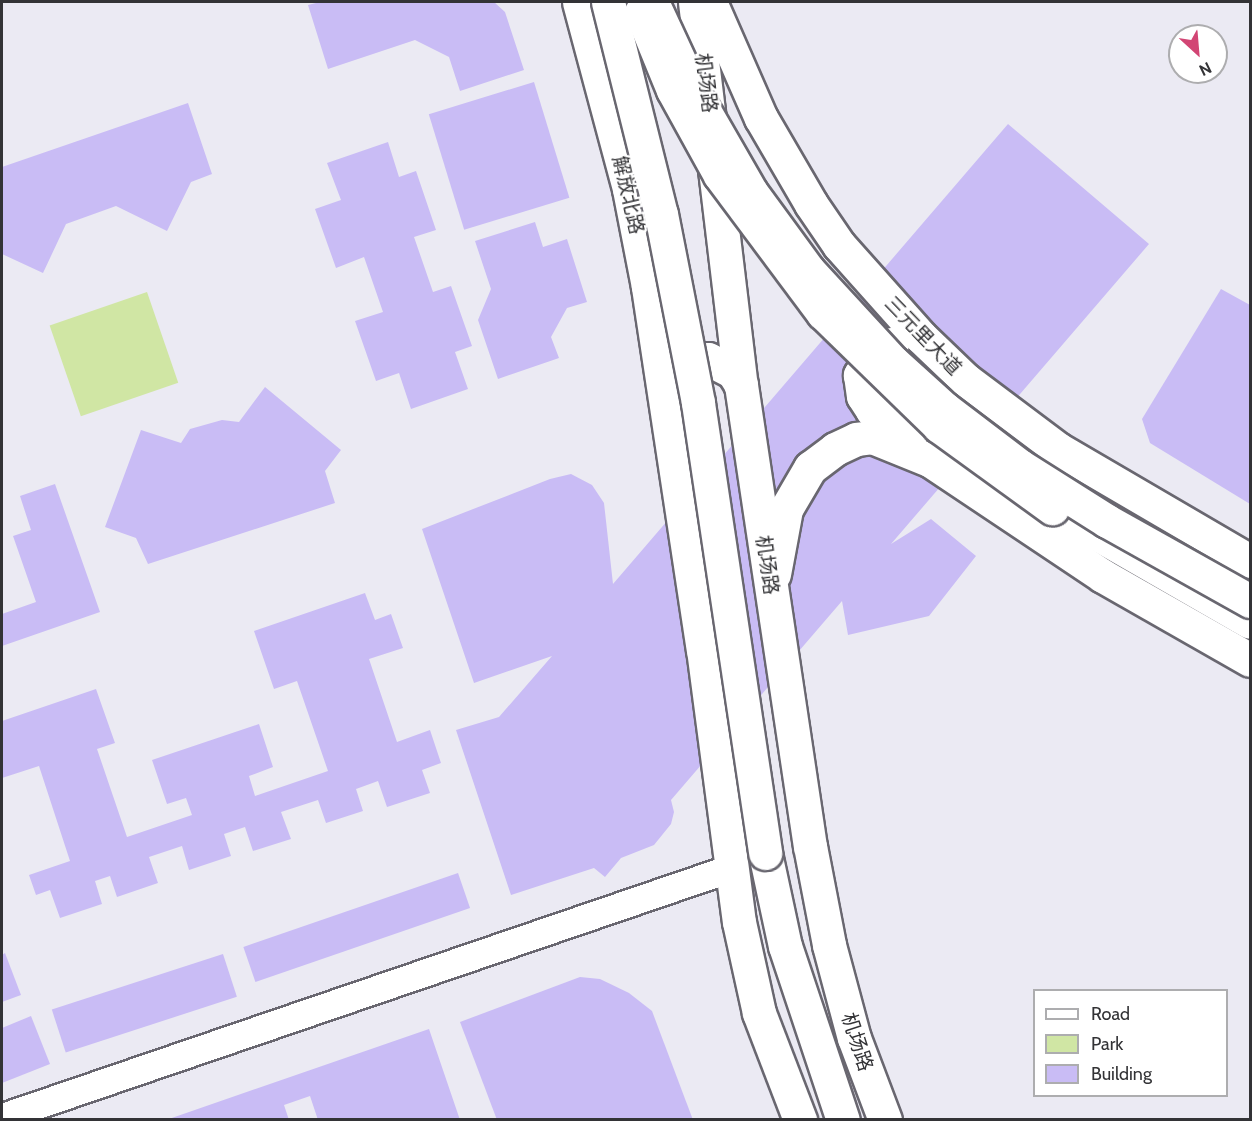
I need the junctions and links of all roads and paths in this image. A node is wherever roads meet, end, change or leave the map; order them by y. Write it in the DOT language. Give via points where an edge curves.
graph roads {
  1 [pos="638,2"];
  2 [pos="653,2"];
  3 [pos="695,2"];
  4 [pos="710,2"];
  5 [pos="589,4"];
  6 [pos="944,359"];
  7 [pos="741,385"];
  8 [pos="664,391"];
  9 [pos="931,462"];
  10 [pos="1251,561"];
  11 [pos="772,598"];
  12 [pos="1251,601"];
  13 [pos="1251,622"];
  14 [pos="1251,660"];
  15 [pos="731,868"];
  16 [pos="2,1118"];
  17 [pos="800,1119"];
  18 [pos="843,1119"];
  19 [pos="885,1119"];
  1 -- 13 [label="main road, bridge" via="673,90 720,175 823,313 939,426 1052,508"];
  2 -- 5 [label="main road" via="633,15 607,20"];
  2 -- 12 [label="main road, bridge" via="694,93 751,192 808,270 893,362 945,409 1020,466 1107,521"];
  3 -- 7 [label="main road, 机场路"];
  4 -- 6 [label="main road, 三元里大道" via="761,117 811,204 840,245"];
  5 -- 8 [label="main road, 解放北路" via="629,189"];
  5 -- 18 [label="main road, bridge" via="661,214 700,414 765,853 785,946"];
  6 -- 9 [label="main road" via="915,343 899,340 873,354 860,375 863,396 872,410"];
  6 -- 10 [label="main road, 三元里大道" via="1011,416 1058,449"];
  7 -- 8 [label="main road" via="734,372 708,359 692,361 678,369"];
  7 -- 11 [label="main road, 机场路"];
  8 -- 15 [label="main road"];
  9 -- 11 [label="main road" via="872,437 856,439 836,449 810,468 786,509"];
  9 -- 14 [label="main road" via="1103,576"];
  11 -- 19 [label="main road, 机场路" via="830,945 854,1038"];
  15 -- 16 [label="street"];
  15 -- 17 [label="main road" via="759,1013"];
}
